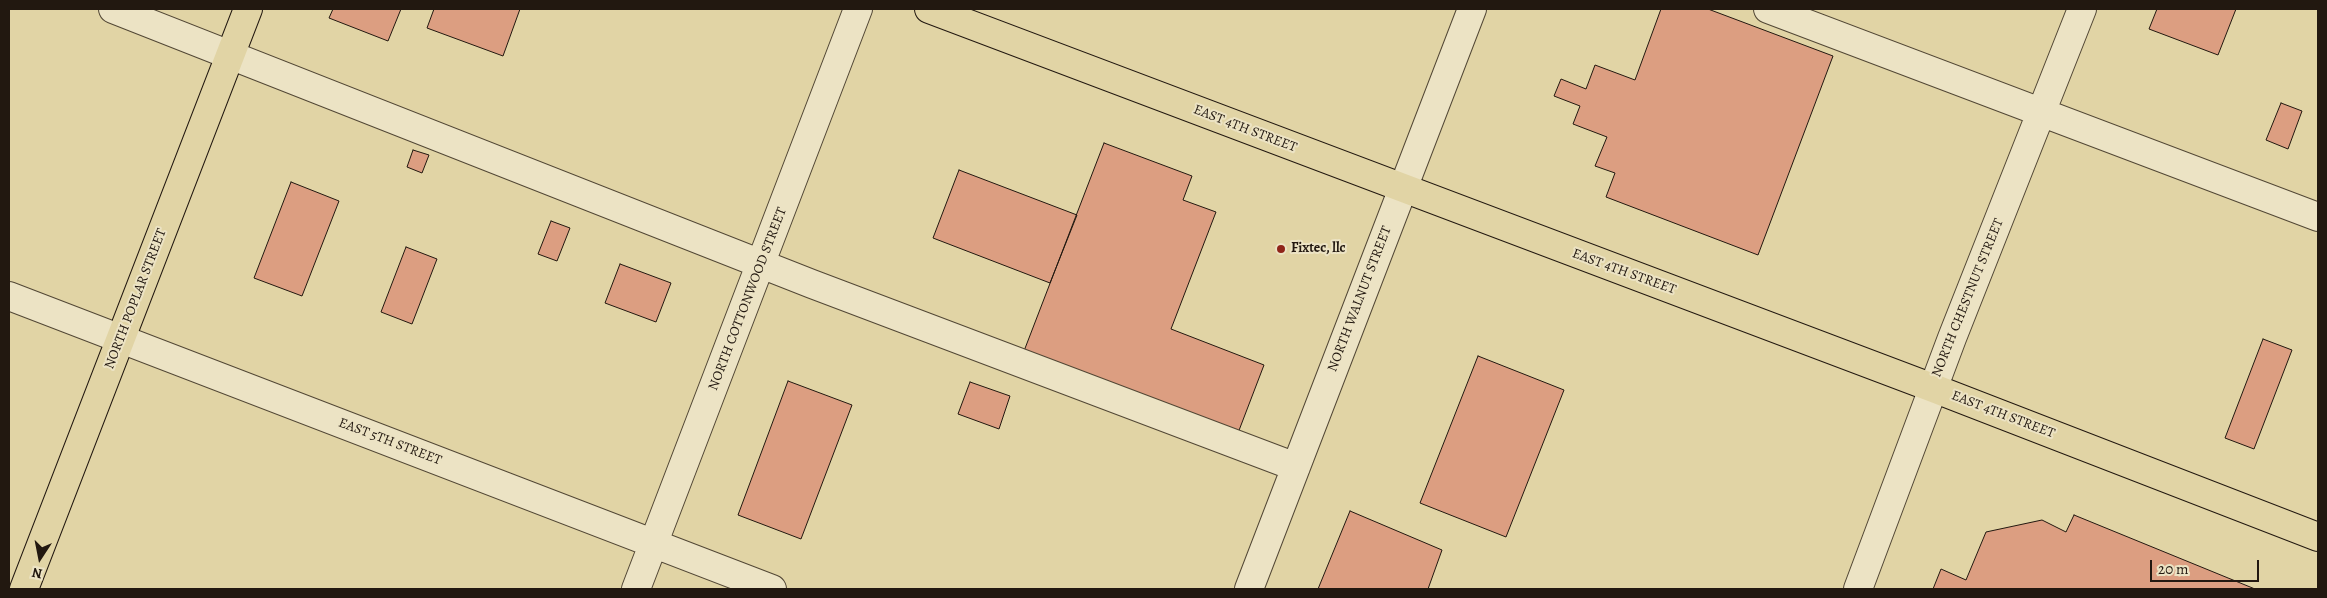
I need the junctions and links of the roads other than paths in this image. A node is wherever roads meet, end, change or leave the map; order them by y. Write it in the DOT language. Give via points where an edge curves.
graph roads {
  1 [pos="113,9"];
  2 [pos="248,9"];
  3 [pos="858,9"];
  4 [pos="929,9"];
  5 [pos="1472,9"];
  6 [pos="1768,9"];
  7 [pos="2082,9"];
  8 [pos="231,54"];
  9 [pos="2041,114"];
  10 [pos="1402,189"];
  11 [pos="2318,217"];
  12 [pos="762,264"];
  13 [pos="9,296"];
  14 [pos="121,339"];
  15 [pos="1933,388"];
  16 [pos="1296,467"];
  17 [pos="2318,537"];
  18 [pos="654,544"];
  19 [pos="24,589"];
  20 [pos="636,589"];
  21 [pos="772,589"];
  22 [pos="1249,589"];
  23 [pos="1858,589"];
  1 -- 8 [label="street"];
  2 -- 8 [label="main road, NORTH POPLAR STREET"];
  3 -- 12 [label="street, NORTH COTTONWOOD STREET"];
  4 -- 10 [label="main road, EAST 4TH STREET"];
  5 -- 10 [label="street, NORTH WALNUT STREET"];
  6 -- 9 [label="street"];
  7 -- 9 [label="street, NORTH CHESTNUT STREET"];
  8 -- 12 [label="street"];
  8 -- 14 [label="main road, NORTH POPLAR STREET"];
  9 -- 11 [label="street"];
  9 -- 15 [label="street, NORTH CHESTNUT STREET"];
  10 -- 15 [label="main road, EAST 4TH STREET"];
  10 -- 16 [label="street, NORTH WALNUT STREET"];
  12 -- 16 [label="street"];
  12 -- 18 [label="street, NORTH COTTONWOOD STREET"];
  13 -- 14 [label="street, EAST 5TH STREET"];
  14 -- 18 [label="street, EAST 5TH STREET"];
  14 -- 19 [label="main road, NORTH POPLAR STREET"];
  15 -- 17 [label="main road, EAST 4TH STREET"];
  15 -- 23 [label="street, NORTH CHESTNUT STREET"];
  16 -- 22 [label="street, NORTH WALNUT STREET"];
  18 -- 20 [label="street, NORTH COTTONWOOD STREET"];
  18 -- 21 [label="street, EAST 5TH STREET"];
}
